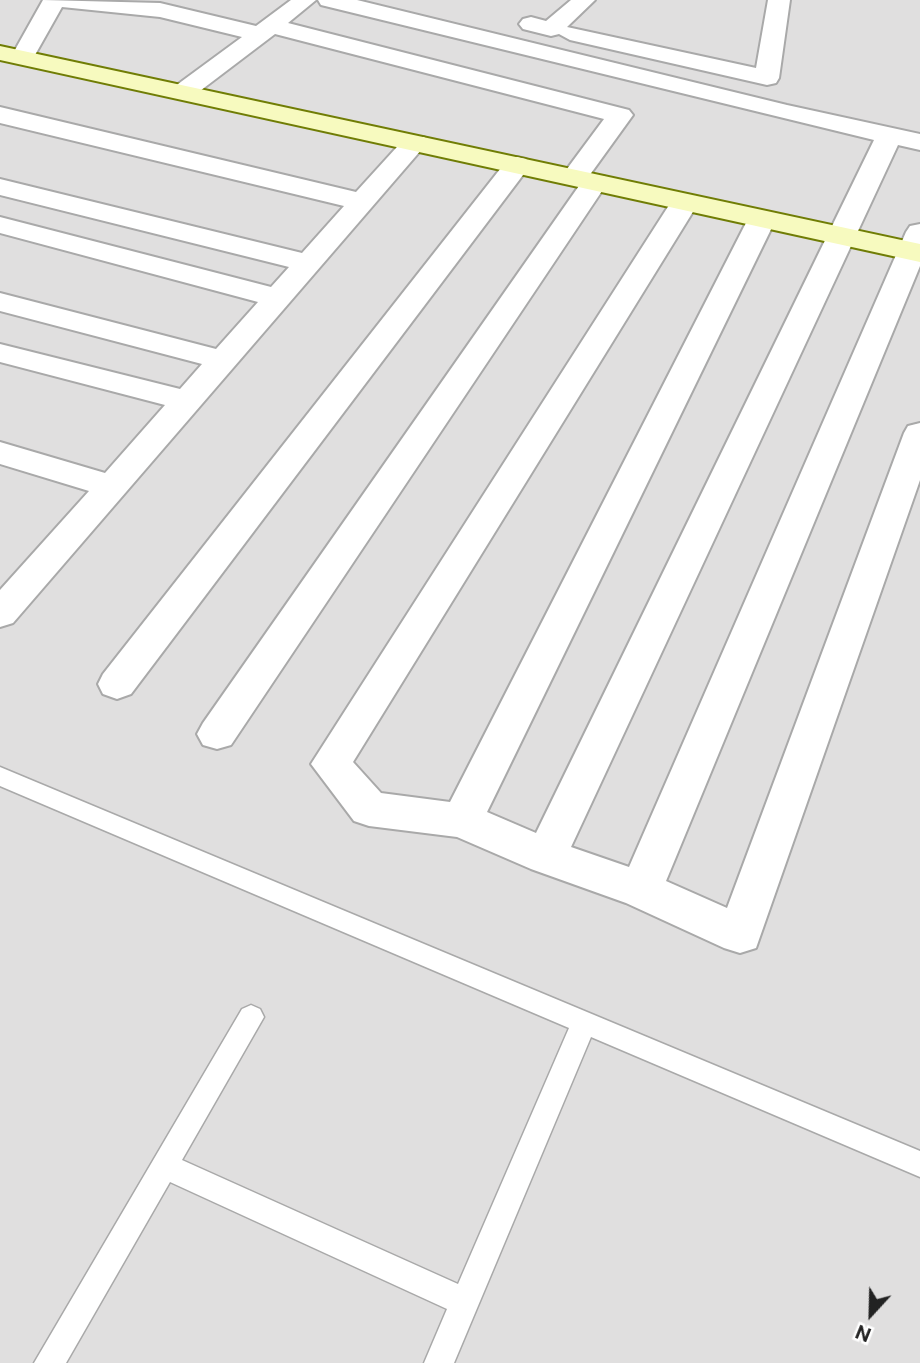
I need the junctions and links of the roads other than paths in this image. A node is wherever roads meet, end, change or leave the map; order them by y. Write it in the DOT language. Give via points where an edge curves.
graph roads {
  1 [pos="57,0"];
  2 [pos="305,0"];
  3 [pos="329,0"];
  4 [pos="584,0"];
  5 [pos="779,0"];
  6 [pos="513,19"];
  7 [pos="266,29"];
  8 [pos="551,29"];
  9 [pos="11,55"];
  10 [pos="0,80"];
  11 [pos="183,92"];
  12 [pos="0,115"];
  13 [pos="889,136"];
  14 [pos="415,142"];
  15 [pos="920,142"];
  16 [pos="517,165"];
  17 [pos="584,180"];
  18 [pos="0,187"];
  19 [pos="362,202"];
  20 [pos="685,202"];
  21 [pos="762,219"];
  22 [pos="0,225"];
  23 [pos="844,236"];
  24 [pos="918,246"];
  25 [pos="308,263"];
  26 [pos="277,298"];
  27 [pos="0,302"];
  28 [pos="0,353"];
  29 [pos="223,359"];
  30 [pos="188,401"];
  31 [pos="920,433"];
  32 [pos="0,453"];
  33 [pos="112,486"];
  34 [pos="14,577"];
  35 [pos="0,614"];
  36 [pos="117,684"];
  37 [pos="217,734"];
  38 [pos="0,776"];
  39 [pos="462,820"];
  40 [pos="545,856"];
  41 [pos="641,890"];
  42 [pos="251,1017"];
  43 [pos="584,1024"];
  44 [pos="920,1164"];
  45 [pos="164,1166"];
  46 [pos="465,1302"];
  47 [pos="49,1363"];
  48 [pos="439,1363"];
  1 -- 7 [label="street" via="160,10"];
  1 -- 9 [label="street"];
  2 -- 7 [label="street"];
  3 -- 13 [label="street"];
  4 -- 8 [label="street"];
  5 -- 8 [label="street" via="767,78"];
  6 -- 8 [label="street"];
  7 -- 11 [label="street"];
  7 -- 17 [label="street" via="620,115"];
  9 -- 10 [label="street"];
  9 -- 11 [label="street"];
  11 -- 14 [label="street"];
  12 -- 19 [label="street"];
  13 -- 15 [label="street"];
  13 -- 23 [label="street"];
  14 -- 16 [label="street"];
  14 -- 19 [label="street"];
  16 -- 17 [label="street"];
  16 -- 36 [label="street"];
  17 -- 20 [label="street"];
  17 -- 37 [label="street"];
  18 -- 25 [label="street"];
  19 -- 25 [label="street"];
  20 -- 21 [label="street"];
  20 -- 39 [label="street" via="331,764 369,809"];
  21 -- 23 [label="street"];
  21 -- 39 [label="street"];
  22 -- 26 [label="street"];
  23 -- 24 [label="street"];
  23 -- 40 [label="street"];
  24 -- 41 [label="street"];
  25 -- 26 [label="street"];
  26 -- 29 [label="street"];
  27 -- 29 [label="street"];
  28 -- 30 [label="street"];
  29 -- 30 [label="street"];
  30 -- 33 [label="street"];
  31 -- 41 [label="street" via="740,934"];
  32 -- 33 [label="street"];
  33 -- 34 [label="street"];
  34 -- 35 [label="street"];
  38 -- 43 [label="lane"];
  39 -- 40 [label="street"];
  40 -- 41 [label="street"];
  42 -- 45 [label="lane"];
  43 -- 44 [label="lane"];
  43 -- 46 [label="lane"];
  45 -- 46 [label="lane"];
  45 -- 47 [label="lane"];
  46 -- 48 [label="lane"];
}
